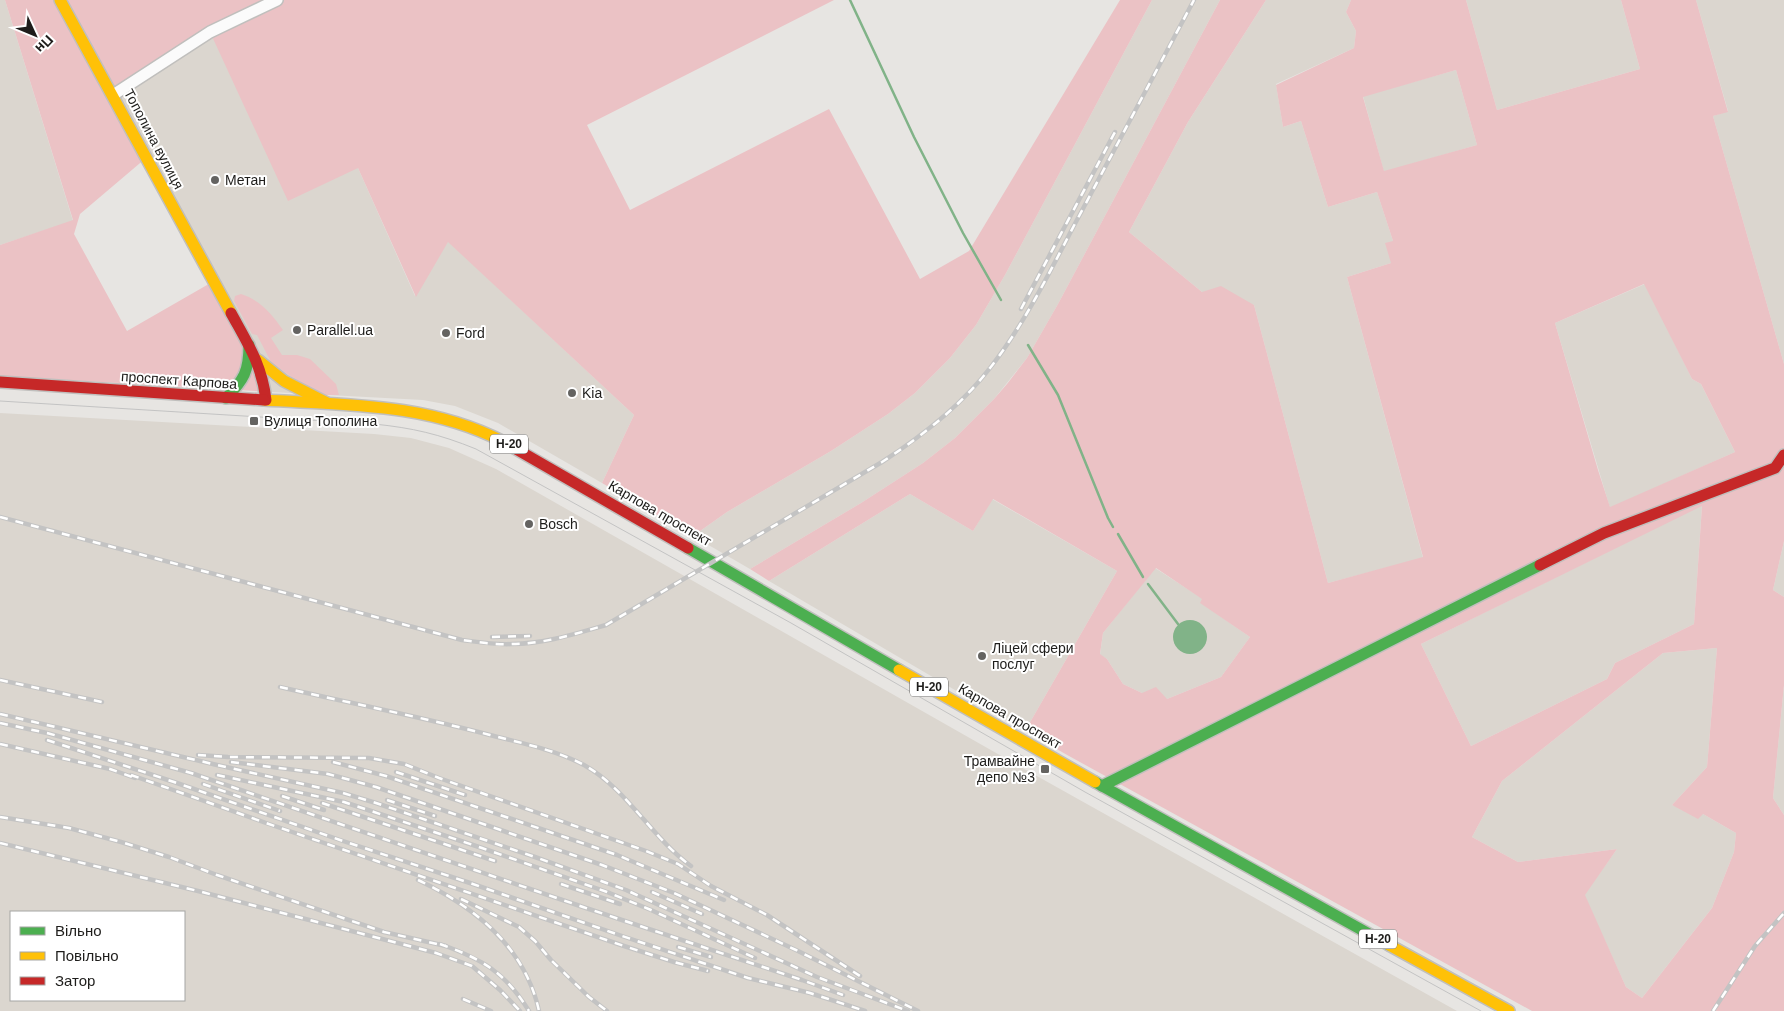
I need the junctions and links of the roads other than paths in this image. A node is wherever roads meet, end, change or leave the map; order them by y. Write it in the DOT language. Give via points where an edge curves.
graph roads {
  1 [pos="60,0"];
  2 [pos="277,0"];
  3 [pos="113,95"];
  4 [pos="250,345"];
  5 [pos="256,359"];
  6 [pos="0,382"];
  7 [pos="226,398"];
  8 [pos="266,400"];
  9 [pos="332,405"];
  10 [pos="356,406"];
  11 [pos="1784,455"];
  12 [pos="1102,786"];
  13 [pos="1509,1011"];
  1 -- 3 [label="main road, Тополина вулиця"];
  2 -- 3 [label="street" via="210,32"];
  3 -- 4 [label="main road, Тополина вулиця"];
  4 -- 5 [label="main road, Тополина вулиця"];
  4 -- 7 [label="main road" via="245,378"];
  5 -- 8 [label="main road, Тополина вулиця" via="264,381"];
  5 -- 9 [label="main road" via="284,381"];
  6 -- 7 [label="main road, проспект Карпова"];
  7 -- 8 [label="main road, проспект Карпова"];
  8 -- 9 [label="main road, проспект Карпова"];
  9 -- 10 [label="main road, проспект Карпова"];
  10 -- 12 [label="main road, Карпова проспект / Н-20" via="431,413 471,425 510,444"];
  11 -- 12 [label="main road" via="1775,468 1604,533"];
  12 -- 13 [label="main road, Карпова проспект / Н-20"];
}
